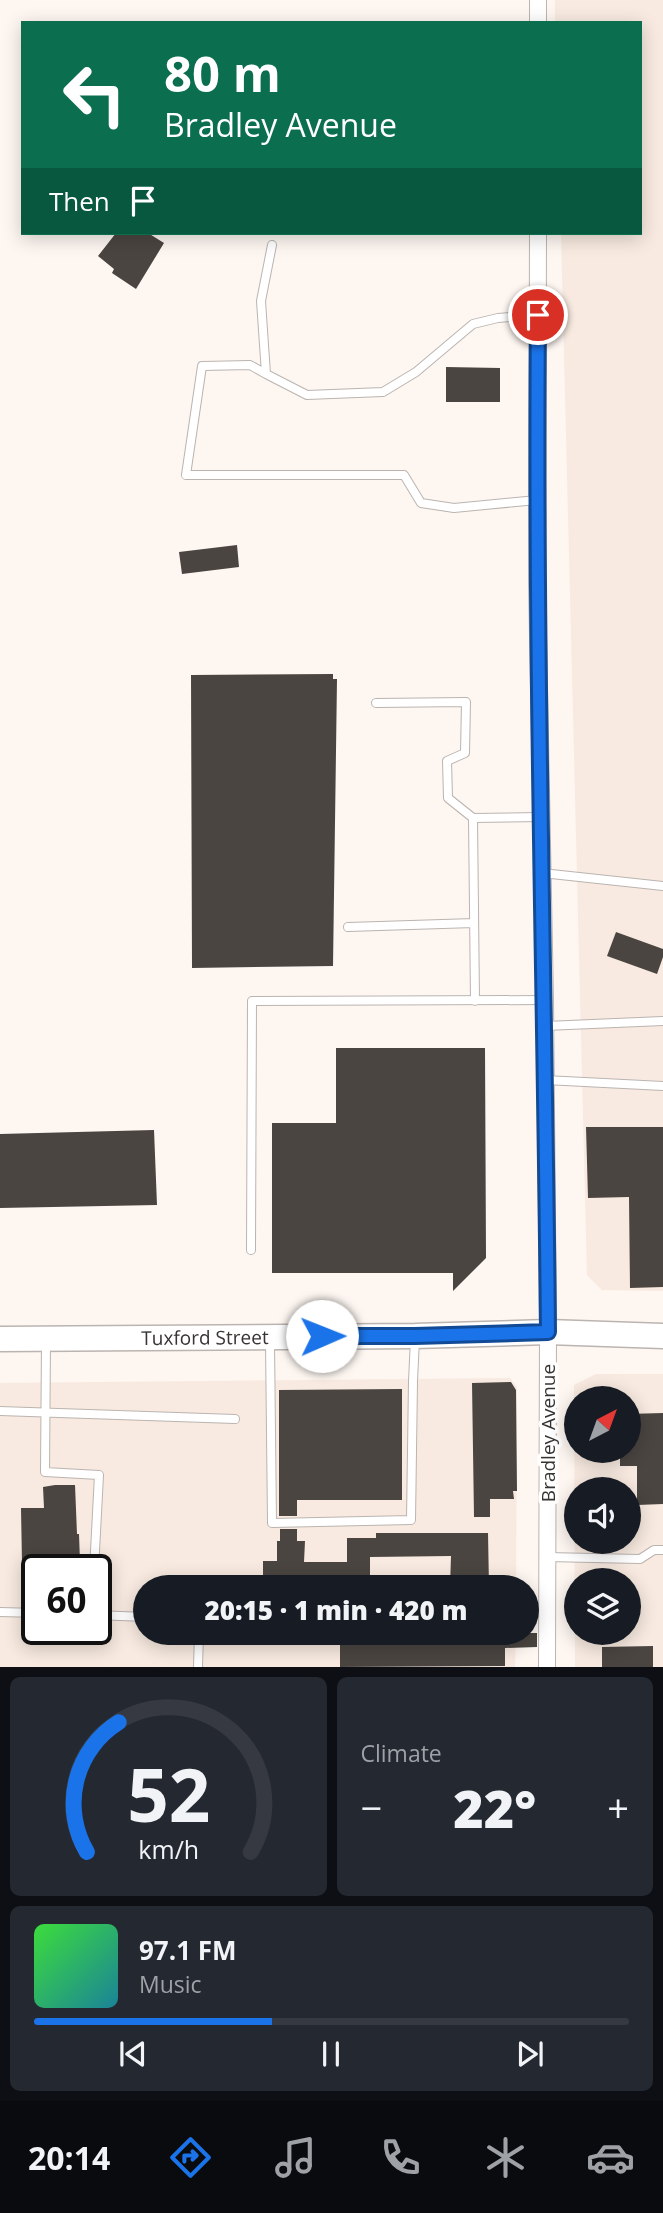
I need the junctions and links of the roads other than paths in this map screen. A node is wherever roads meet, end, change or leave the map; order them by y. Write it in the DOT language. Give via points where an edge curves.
graph roads {
  1 [pos="538,0"];
  2 [pos="538,21"];
  3 [pos="538,235"];
  4 [pos="272,245"];
  5 [pos="538,315"];
  6 [pos="266,374"];
  7 [pos="537,500"];
  8 [pos="376,703"];
  9 [pos="541,817"];
  10 [pos="473,818"];
  11 [pos="542,873"];
  12 [pos="663,886"];
  13 [pos="474,923"];
  14 [pos="348,927"];
  15 [pos="545,1000"];
  16 [pos="475,1001"];
  17 [pos="663,1021"];
  18 [pos="545,1026"];
  19 [pos="545,1080"];
  20 [pos="663,1086"];
  21 [pos="251,1250"];
  22 [pos="548,1332"];
  23 [pos="415,1336"];
  24 [pos="663,1336"];
  25 [pos="270,1337"];
  26 [pos="0,1339"];
  27 [pos="46,1339"];
  28 [pos="0,1411"];
  29 [pos="46,1411"];
  30 [pos="235,1419"];
  31 [pos="663,1550"];
  32 [pos="95,1554"];
  33 [pos="547,1557"];
  34 [pos="0,1612"];
  35 [pos="21,1613"];
  36 [pos="112,1616"];
  37 [pos="133,1617"];
  38 [pos="199,1645"];
  39 [pos="198,1667"];
  40 [pos="547,1667"];
  1 -- 2 [label="street"];
  3 -- 5 [label="street, Bradley Avenue"];
  4 -- 6 [label="lane" via="261,302"];
  5 -- 6 [label="lane" via="473,324 416,372 383,392 307,395"];
  5 -- 7 [label="street, Bradley Avenue"];
  6 -- 7 [label="lane" via="250,365 202,366 186,475 404,475 421,503 454,508"];
  7 -- 9 [label="street, Bradley Avenue"];
  8 -- 10 [label="lane" via="466,702 465,753 447,761 448,798"];
  9 -- 10 [label="lane"];
  9 -- 11 [label="street, Bradley Avenue"];
  10 -- 13 [label="lane"];
  11 -- 12 [label="lane"];
  11 -- 15 [label="street, Bradley Avenue"];
  13 -- 14 [label="lane"];
  13 -- 16 [label="lane"];
  15 -- 16 [label="lane"];
  15 -- 18 [label="street, Bradley Avenue"];
  16 -- 21 [label="lane" via="252,1001"];
  17 -- 18 [label="lane"];
  18 -- 19 [label="street, Bradley Avenue"];
  19 -- 20 [label="lane"];
  19 -- 22 [label="street, Bradley Avenue"];
  22 -- 23 [label="main road, Tuxford Street"];
  22 -- 24 [label="main road, Tuxford Street"];
  22 -- 33 [label="street, Bradley Avenue"];
  23 -- 25 [label="main road, Tuxford Street"];
  23 -- 25 [label="lane" via="411,1520 272,1523"];
  25 -- 27 [label="main road, Tuxford Street"];
  26 -- 27 [label="main road, Tuxford Street"];
  27 -- 29 [label="lane"];
  28 -- 29 [label="lane"];
  29 -- 30 [label="lane"];
  29 -- 32 [label="lane" via="45,1472 99,1475"];
  31 -- 33 [label="lane" via="640,1559"];
  33 -- 40 [label="street, Bradley Avenue"];
  34 -- 35 [label="lane"];
  36 -- 37 [label="lane"];
  38 -- 39 [label="lane"];
}
